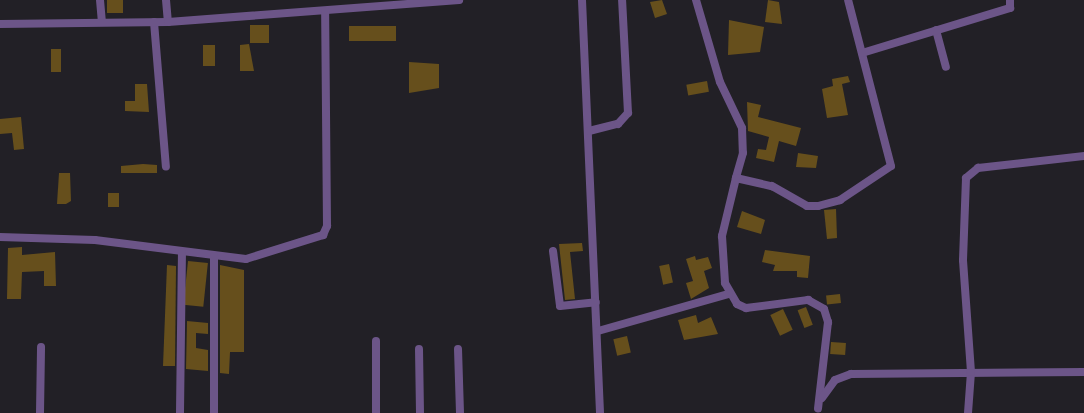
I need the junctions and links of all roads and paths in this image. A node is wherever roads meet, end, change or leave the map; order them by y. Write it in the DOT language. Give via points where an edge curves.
graph roads {
  1 [pos="100,0"];
  2 [pos="166,0"];
  3 [pos="366,0"];
  4 [pos="459,0"];
  5 [pos="582,0"];
  6 [pos="622,0"];
  7 [pos="696,0"];
  8 [pos="848,0"];
  9 [pos="1010,0"];
  10 [pos="366,9"];
  11 [pos="325,11"];
  12 [pos="102,22"];
  13 [pos="154,22"];
  14 [pos="168,22"];
  15 [pos="0,24"];
  16 [pos="936,30"];
  17 [pos="862,53"];
  18 [pos="946,67"];
  19 [pos="589,131"];
  20 [pos="1084,156"];
  21 [pos="166,167"];
  22 [pos="736,178"];
  23 [pos="0,237"];
  24 [pos="553,251"];
  25 [pos="182,252"];
  26 [pos="214,256"];
  27 [pos="729,294"];
  28 [pos="596,302"];
  29 [pos="598,331"];
  30 [pos="376,341"];
  31 [pos="41,347"];
  32 [pos="419,349"];
  33 [pos="458,349"];
  34 [pos="971,372"];
  35 [pos="1084,372"];
  36 [pos="818,411"];
  37 [pos="40,413"];
  38 [pos="180,413"];
  39 [pos="214,413"];
  40 [pos="376,413"];
  41 [pos="420,413"];
  42 [pos="460,413"];
  43 [pos="600,413"];
  44 [pos="968,413"];
  1 -- 12 [label="street"];
  2 -- 14 [label="street"];
  3 -- 10 [label="street"];
  4 -- 10 [label="street"];
  5 -- 19 [label="street"];
  6 -- 19 [label="street" via="628,113 618,124"];
  7 -- 22 [label="street" via="720,82 742,128 743,153"];
  8 -- 17 [label="street"];
  9 -- 16 [label="street" via="1010,8"];
  10 -- 11 [label="street"];
  11 -- 14 [label="street"];
  11 -- 26 [label="street" via="325,233 251,259"];
  12 -- 13 [label="street"];
  12 -- 15 [label="street"];
  13 -- 14 [label="street"];
  13 -- 21 [label="street"];
  16 -- 17 [label="street"];
  16 -- 18 [label="street"];
  17 -- 22 [label="street" via="890,168 840,200 818,206 807,206 772,186"];
  19 -- 28 [label="street"];
  20 -- 34 [label="street" via="978,168 966,178 963,260"];
  22 -- 27 [label="street" via="722,236 722,274"];
  23 -- 25 [label="street" via="95,240"];
  24 -- 28 [label="street" via="560,306"];
  25 -- 26 [label="street"];
  25 -- 38 [label="street"];
  26 -- 39 [label="street"];
  27 -- 29 [label="street"];
  27 -- 36 [label="street" via="746,308 808,300 824,309 828,322"];
  28 -- 29 [label="street"];
  29 -- 43 [label="street"];
  30 -- 40 [label="street"];
  31 -- 37 [label="street"];
  32 -- 41 [label="street"];
  33 -- 42 [label="street"];
  34 -- 35 [label="street"];
  34 -- 36 [label="street" via="851,374 830,386"];
  34 -- 44 [label="street"];
}
